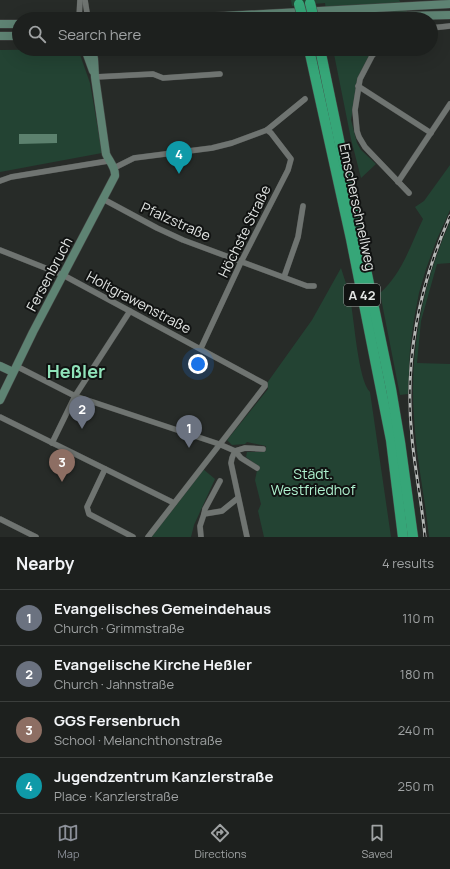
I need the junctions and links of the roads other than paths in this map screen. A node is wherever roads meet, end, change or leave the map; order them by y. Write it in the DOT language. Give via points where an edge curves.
graph roads {
  1 [pos="80,0"];
  2 [pos="85,0"];
  3 [pos="310,1"];
  4 [pos="299,2"];
  5 [pos="424,2"];
  6 [pos="450,4"];
  7 [pos="79,12"];
  8 [pos="87,12"];
  9 [pos="274,12"];
  10 [pos="301,12"];
  11 [pos="312,12"];
  12 [pos="438,15"];
  13 [pos="450,15"];
  14 [pos="0,24"];
  15 [pos="12,24"];
  16 [pos="450,26"];
  17 [pos="438,27"];
  18 [pos="0,36"];
  19 [pos="12,36"];
  20 [pos="88,56"];
  21 [pos="93,56"];
  22 [pos="311,56"];
  23 [pos="322,56"];
  24 [pos="372,56"];
  25 [pos="220,74"];
  26 [pos="95,76"];
  27 [pos="358,86"];
  28 [pos="305,99"];
  29 [pos="450,104"];
  30 [pos="267,130"];
  31 [pos="431,132"];
  32 [pos="108,161"];
  33 [pos="114,168"];
  34 [pos="0,181"];
  35 [pos="398,182"];
  36 [pos="409,192"];
  37 [pos="103,199"];
  38 [pos="303,206"];
  39 [pos="0,250"];
  40 [pos="241,262"];
  41 [pos="63,275"];
  42 [pos="284,277"];
  43 [pos="314,286"];
  44 [pos="130,312"];
  45 [pos="200,348"];
  46 [pos="0,366"];
  47 [pos="15,369"];
  48 [pos="75,396"];
  49 [pos="0,400"];
  50 [pos="0,417"];
  51 [pos="52,443"];
  52 [pos="219,444"];
  53 [pos="262,449"];
  54 [pos="235,452"];
  55 [pos="256,468"];
  56 [pos="105,469"];
  57 [pos="220,481"];
  58 [pos="238,498"];
  59 [pos="174,503"];
  60 [pos="204,514"];
  61 [pos="0,519"];
  62 [pos="36,537"];
  63 [pos="133,537"];
  64 [pos="148,537"];
  65 [pos="201,537"];
  66 [pos="247,537"];
  67 [pos="403,537"];
  68 [pos="413,537"];
  1 -- 7 [label="street"];
  2 -- 8 [label="street"];
  3 -- 11 [label="highway, bridge"];
  4 -- 10 [label="highway, bridge"];
  5 -- 6 [label="street"];
  5 -- 9 [label="street"];
  12 -- 13 [label="street"];
  14 -- 15 [label="street"];
  16 -- 17 [label="street"];
  18 -- 19 [label="street"];
  20 -- 26 [label="street"];
  21 -- 26 [label="street"];
  22 -- 67 [label="highway, Emscherschnellweg / A 42" via="351,239 389,432"];
  23 -- 68 [label="highway, Emscherschnellweg / A 42" via="392,389"];
  24 -- 27 [label="street"];
  25 -- 26 [label="street" via="163,78 153,74"];
  26 -- 32 [label="street"];
  27 -- 31 [label="street"];
  27 -- 35 [label="street" via="355,110 358,137"];
  28 -- 30 [label="street"];
  29 -- 31 [label="street"];
  30 -- 33 [label="street" via="222,146 131,159"];
  30 -- 40 [label="street, Höchste Straße" via="291,159 288,170"];
  31 -- 35 [label="street"];
  32 -- 33 [label="street"];
  32 -- 34 [label="street"];
  33 -- 37 [label="street, Fersenbruch" via="115,176"];
  35 -- 36 [label="street"];
  37 -- 40 [label="street, Pfalzstraße" via="164,231"];
  37 -- 41 [label="street, Fersenbruch"];
  38 -- 42 [label="street" via="298,237"];
  39 -- 41 [label="street, Holtgrawenstraße"];
  40 -- 42 [label="street, Pfalzstraße"];
  40 -- 45 [label="street, Höchste Straße"];
  41 -- 44 [label="street, Holtgrawenstraße"];
  41 -- 47 [label="street, Fersenbruch"];
  42 -- 43 [label="street, Pfalzstraße" via="307,286"];
  44 -- 45 [label="street, Holtgrawenstraße"];
  44 -- 48 [label="street"];
  45 -- 52 [label="street, Holtgrawenstraße" via="264,383 265,386"];
  46 -- 47 [label="street"];
  47 -- 48 [label="street"];
  47 -- 49 [label="street, Fersenbruch"];
  48 -- 51 [label="street"];
  48 -- 52 [label="street"];
  50 -- 51 [label="street"];
  51 -- 56 [label="street"];
  52 -- 54 [label="street"];
  52 -- 59 [label="street"];
  53 -- 54 [label="street" via="245,448"];
  54 -- 55 [label="street"];
  54 -- 58 [label="street" via="231,463"];
  56 -- 59 [label="street"];
  56 -- 63 [label="street" via="87,507 89,514"];
  57 -- 60 [label="street"];
  58 -- 60 [label="street" via="222,511"];
  58 -- 66 [label="street"];
  59 -- 64 [label="street"];
  60 -- 65 [label="street" via="200,526"];
  61 -- 62 [label="street"];
}
